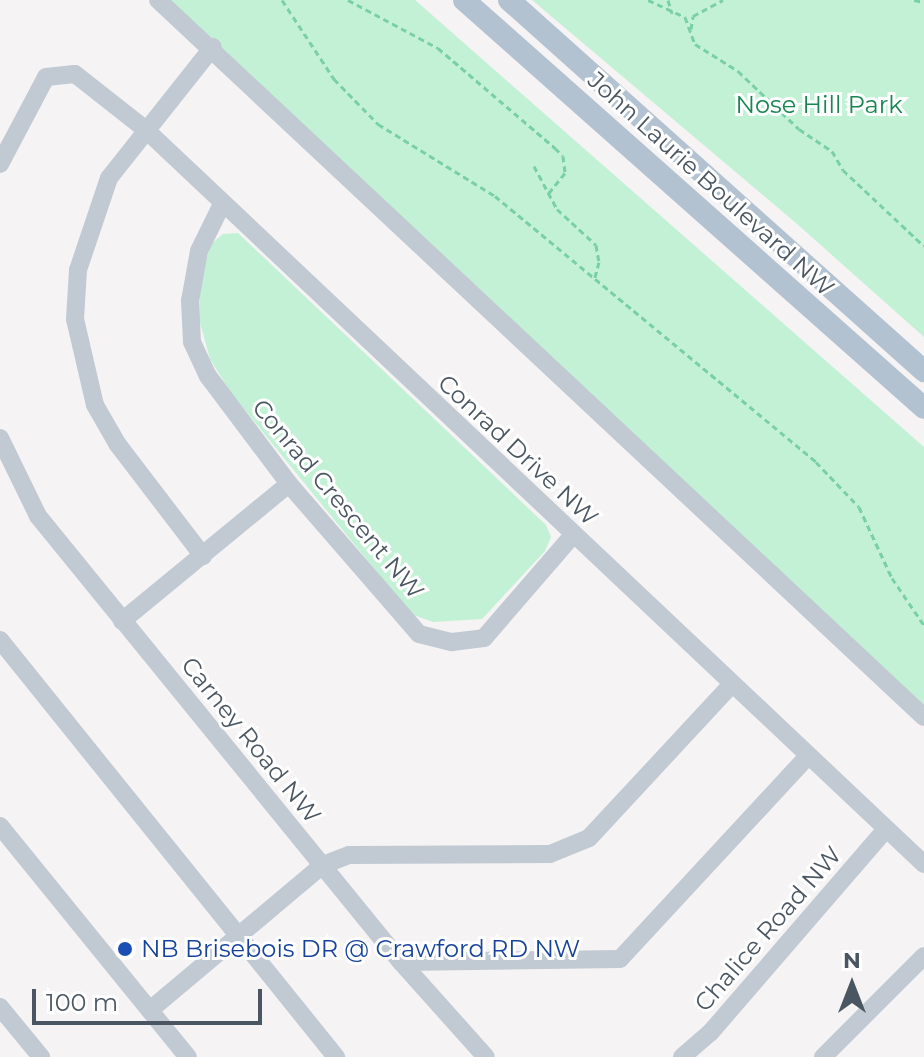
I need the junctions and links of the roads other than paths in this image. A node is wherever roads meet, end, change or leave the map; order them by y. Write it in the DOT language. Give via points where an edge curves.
graph roads {
  1 [pos="158,0"];
  2 [pos="464,0"];
  3 [pos="509,0"];
  4 [pos="213,47"];
  5 [pos="145,129"];
  6 [pos="0,164"];
  7 [pos="222,204"];
  8 [pos="924,371"];
  9 [pos="924,408"];
  10 [pos="0,438"];
  11 [pos="289,484"];
  12 [pos="573,535"];
  13 [pos="203,556"];
  14 [pos="122,621"];
  15 [pos="0,640"];
  16 [pos="732,684"];
  17 [pos="924,717"];
  18 [pos="808,756"];
  19 [pos="0,826"];
  20 [pos="886,829"];
  21 [pos="924,864"];
  22 [pos="323,865"];
  23 [pos="239,936"];
  24 [pos="924,956"];
  25 [pos="401,962"];
  26 [pos="0,1007"];
  27 [pos="150,1010"];
  28 [pos="41,1057"];
  29 [pos="188,1057"];
  30 [pos="336,1057"];
  31 [pos="486,1057"];
  32 [pos="682,1057"];
  33 [pos="823,1057"];
  1 -- 4 [label="street"];
  2 -- 9 [label="main road, John Laurie Boulevard NW"];
  3 -- 8 [label="main road, John Laurie Boulevard NW"];
  4 -- 5 [label="street"];
  4 -- 17 [label="street"];
  5 -- 6 [label="street, Conrad Drive NW" via="75,74 46,77"];
  5 -- 7 [label="street, Conrad Drive NW"];
  5 -- 13 [label="street" via="109,178 89,227 78,270 75,319 95,405 118,445"];
  7 -- 11 [label="street, Conrad Crescent NW" via="199,251 190,301 192,342 208,376"];
  7 -- 12 [label="street, Conrad Drive NW"];
  10 -- 14 [label="street, Carney Road NW" via="38,516"];
  11 -- 12 [label="street, Conrad Crescent NW" via="419,634 452,642 484,638"];
  11 -- 13 [label="street"];
  12 -- 16 [label="street, Conrad Drive NW"];
  13 -- 14 [label="street"];
  14 -- 22 [label="street, Carney Road NW"];
  15 -- 23 [label="street"];
  16 -- 18 [label="street, Conrad Drive NW"];
  16 -- 22 [label="street" via="589,838 550,854 349,855"];
  18 -- 20 [label="street, Conrad Drive NW"];
  18 -- 25 [label="street" via="620,959"];
  19 -- 27 [label="street"];
  20 -- 21 [label="street, Conrad Drive NW"];
  20 -- 32 [label="street, Chalice Road NW" via="710,1033"];
  22 -- 23 [label="street"];
  22 -- 25 [label="street, Carney Road NW"];
  23 -- 27 [label="street"];
  23 -- 30 [label="street"];
  24 -- 33 [label="street"];
  25 -- 31 [label="street, Carney Road NW"];
  26 -- 28 [label="street"];
  27 -- 29 [label="street"];
}
